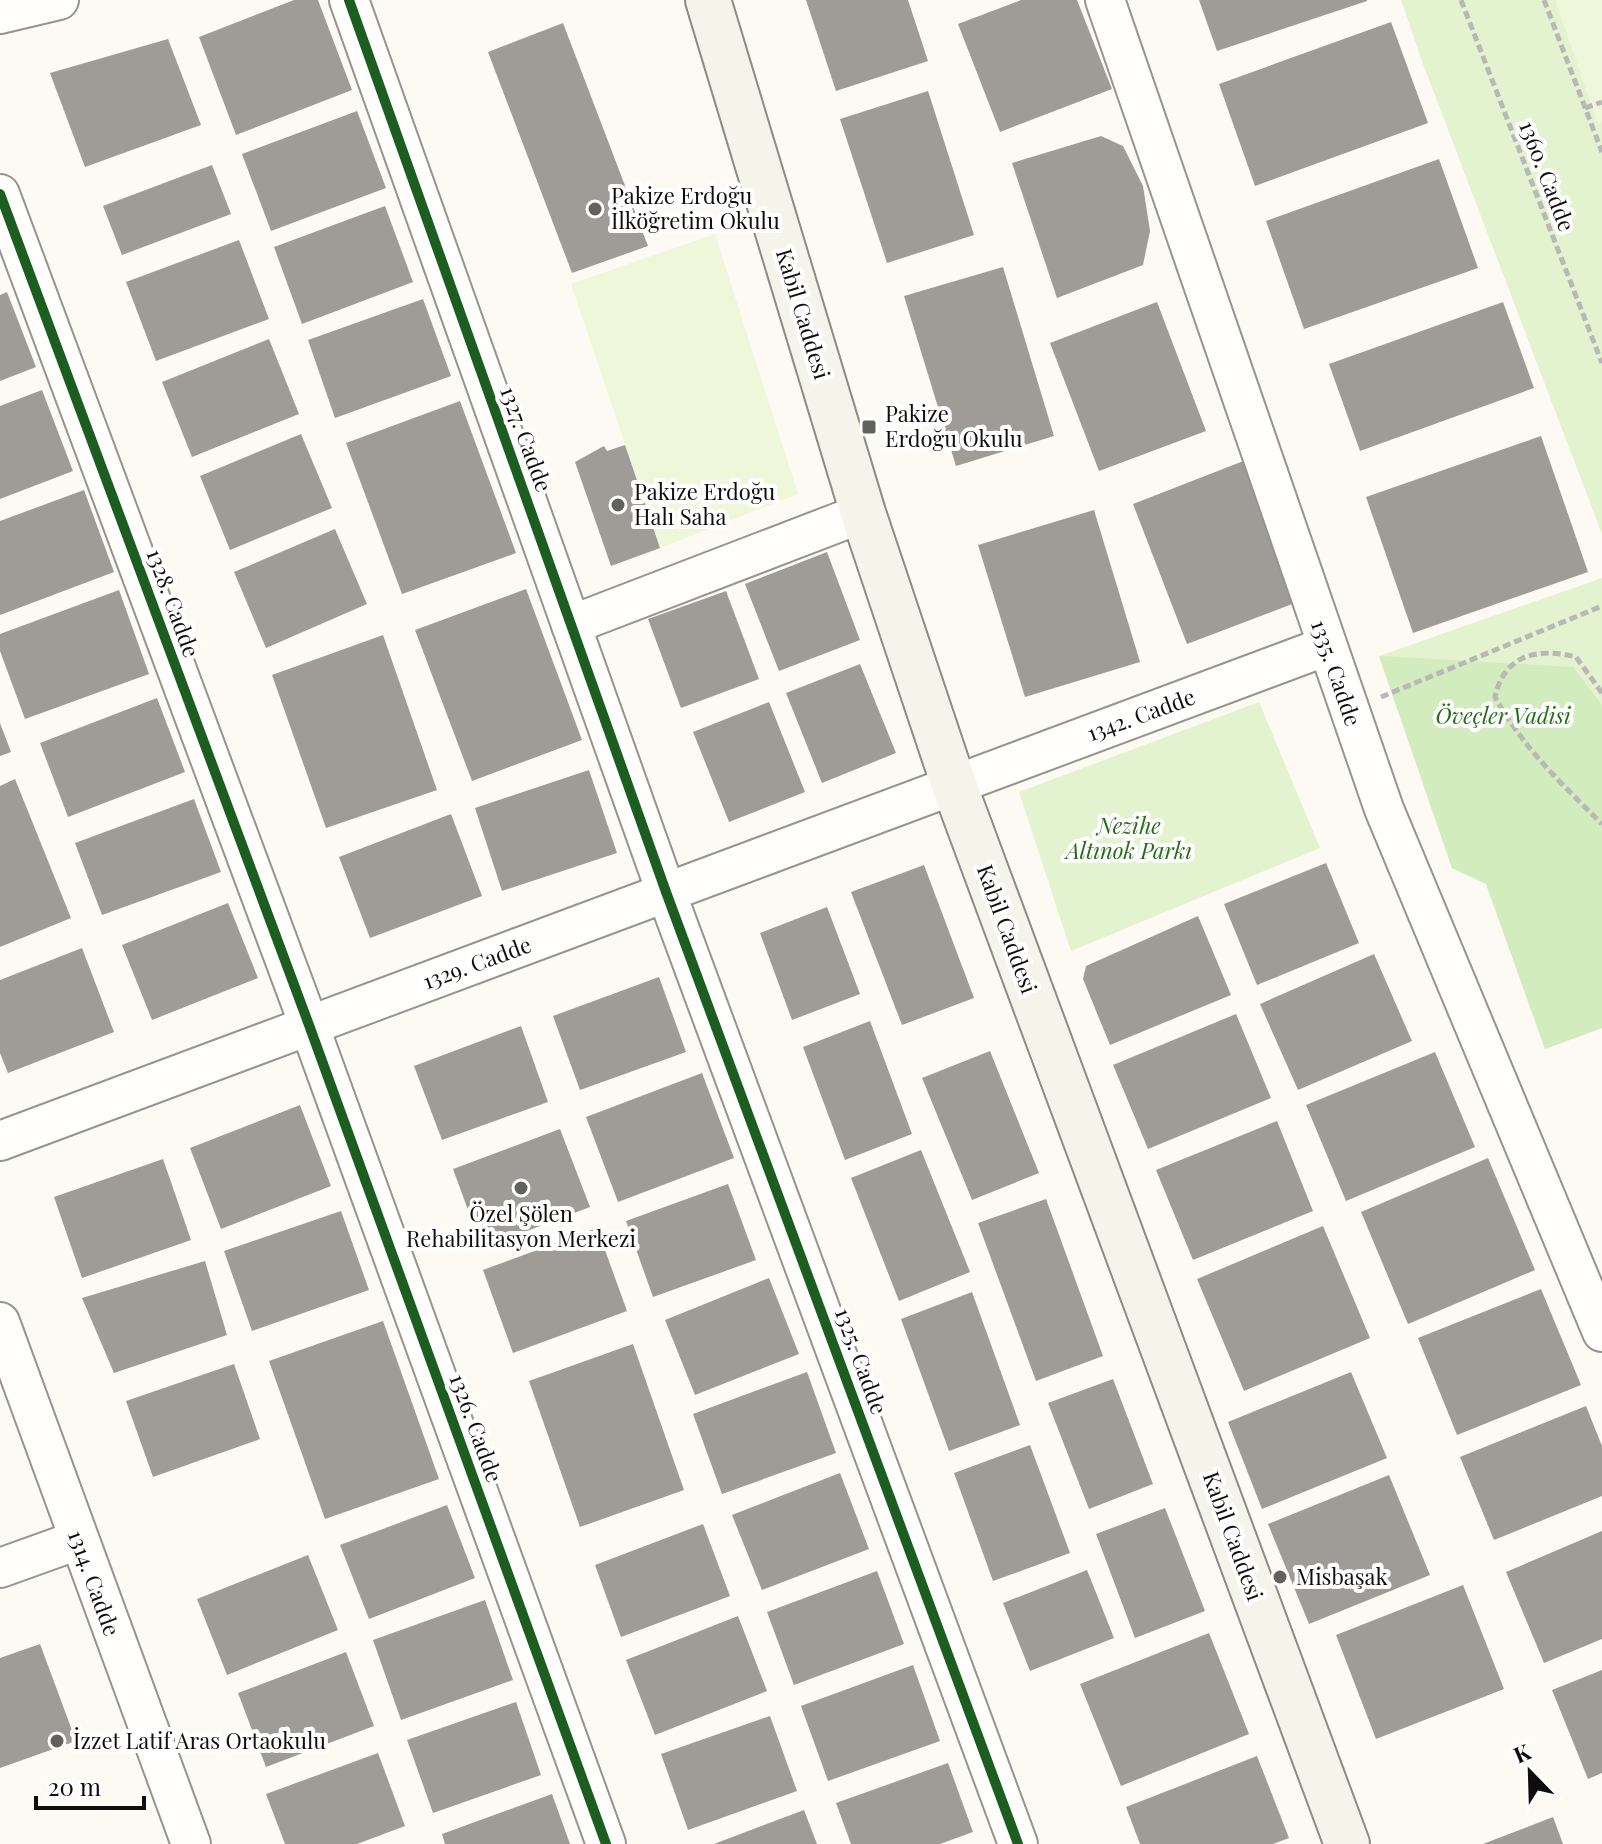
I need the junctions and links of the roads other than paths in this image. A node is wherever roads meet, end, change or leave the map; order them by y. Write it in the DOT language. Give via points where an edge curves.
graph roads {
  1 [pos="59,0"];
  2 [pos="349,0"];
  3 [pos="708,0"];
  4 [pos="1105,0"];
  5 [pos="0,14"];
  6 [pos="0,194"];
  7 [pos="863,513"];
  8 [pos="571,625"];
  9 [pos="1327,646"];
  10 [pos="954,785"];
  11 [pos="666,892"];
  12 [pos="309,1025"];
  13 [pos="0,1141"];
  14 [pos="0,1322"];
  15 [pos="1602,1332"];
  16 [pos="78,1540"];
  17 [pos="0,1568"];
  18 [pos="191,1844"];
  19 [pos="606,1844"];
  20 [pos="1018,1844"];
  21 [pos="1347,1844"];
  1 -- 5 [label="street"];
  2 -- 8 [label="street, 1327. Cadde"];
  3 -- 7 [label="main road, Kabil Caddesi"];
  4 -- 9 [label="street, 1335. Cadde"];
  6 -- 12 [label="street, 1328. Cadde"];
  7 -- 8 [label="street"];
  7 -- 10 [label="main road, Kabil Caddesi"];
  8 -- 11 [label="street, 1327. Cadde"];
  9 -- 10 [label="street, 1342. Cadde"];
  9 -- 15 [label="street, 1335. Cadde" via="1384,809"];
  10 -- 11 [label="street, 1329. Cadde"];
  10 -- 21 [label="main road, Kabil Caddesi"];
  11 -- 12 [label="street, 1329. Cadde"];
  11 -- 20 [label="street, 1325. Cadde"];
  12 -- 13 [label="street, 1329. Cadde"];
  12 -- 19 [label="street, 1326. Cadde"];
  14 -- 16 [label="street, 1314. Cadde"];
  16 -- 17 [label="street"];
  16 -- 18 [label="street, 1314. Cadde"];
}
